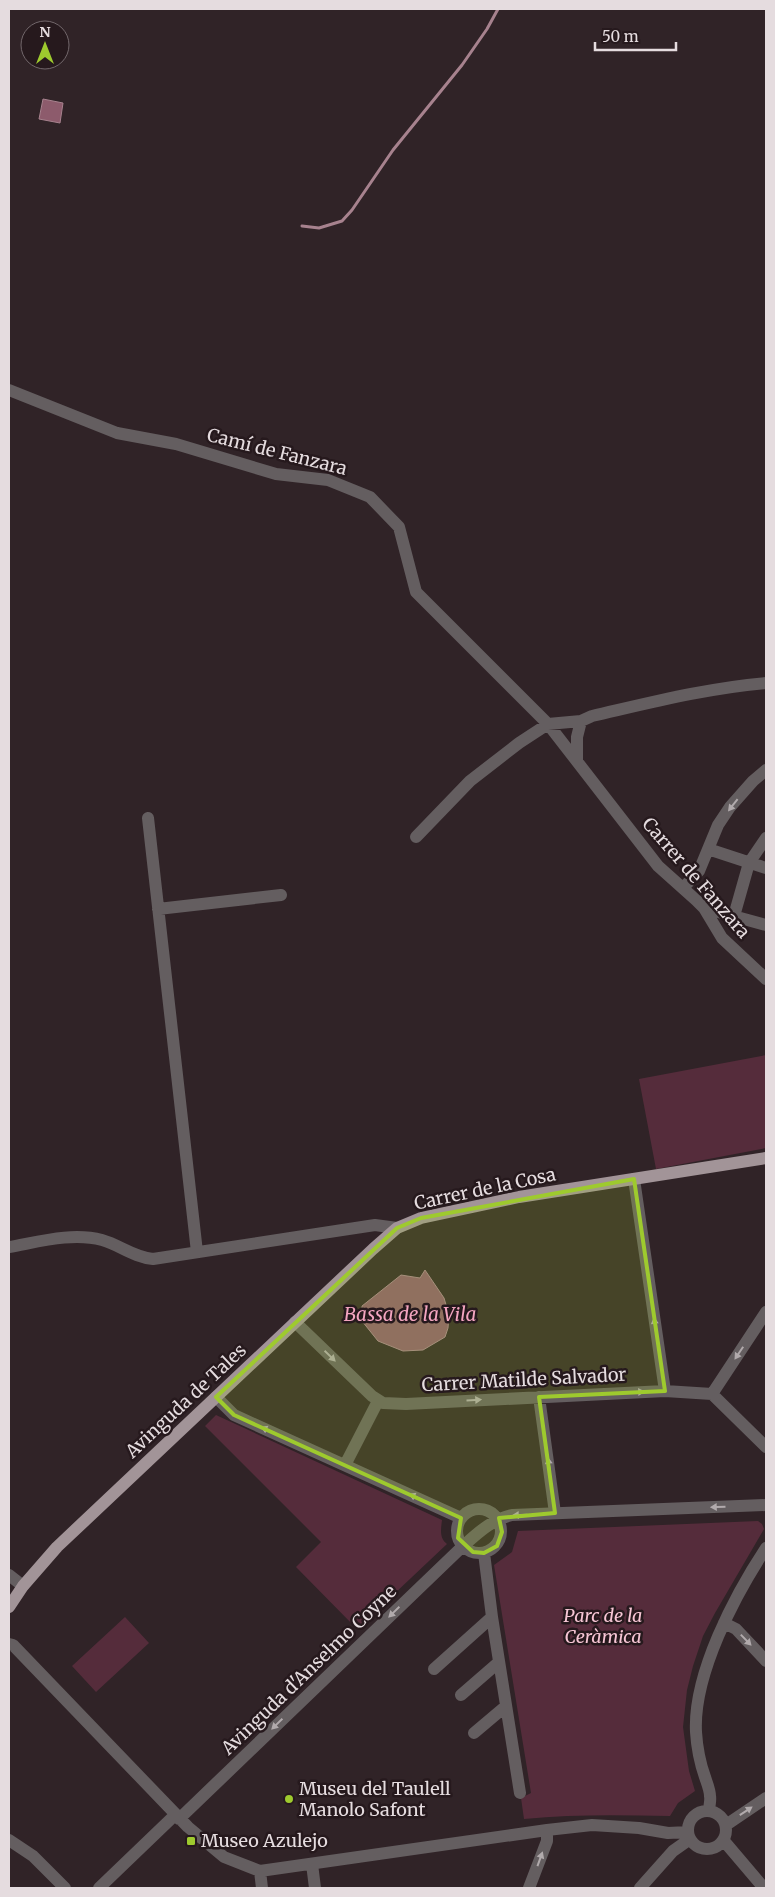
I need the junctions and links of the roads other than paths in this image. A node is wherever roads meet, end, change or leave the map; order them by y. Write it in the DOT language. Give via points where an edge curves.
graph roads {
  1 [pos="9,390"];
  2 [pos="766,683"];
  3 [pos="581,721"];
  4 [pos="548,724"];
  5 [pos="564,745"];
  6 [pos="576,761"];
  7 [pos="766,770"];
  8 [pos="148,818"];
  9 [pos="416,838"];
  10 [pos="766,838"];
  11 [pos="708,849"];
  12 [pos="749,862"];
  13 [pos="766,868"];
  14 [pos="683,888"];
  15 [pos="281,895"];
  16 [pos="704,908"];
  17 [pos="158,909"];
  18 [pos="734,916"];
  19 [pos="766,924"];
  20 [pos="766,979"];
  21 [pos="766,1158"];
  22 [pos="634,1180"];
  23 [pos="397,1228"];
  24 [pos="9,1247"];
  25 [pos="197,1252"];
  26 [pos="766,1312"];
  27 [pos="295,1322"];
  28 [pos="664,1390"];
  29 [pos="712,1394"];
  30 [pos="216,1397"];
  31 [pos="539,1398"];
  32 [pos="378,1401"];
  33 [pos="766,1447"];
  34 [pos="344,1465"];
  35 [pos="766,1505"];
  36 [pos="555,1513"];
  37 [pos="461,1518"];
  38 [pos="499,1518"];
  39 [pos="463,1546"];
  40 [pos="766,1548"];
  41 [pos="484,1553"];
  42 [pos="9,1575"];
  43 [pos="23,1586"];
  44 [pos="9,1608"];
  45 [pos="492,1617"];
  46 [pos="724,1623"];
  47 [pos="9,1644"];
  48 [pos="766,1661"];
  49 [pos="499,1662"];
  50 [pos="434,1668"];
  51 [pos="461,1696"];
  52 [pos="506,1706"];
  53 [pos="474,1733"];
  54 [pos="520,1793"];
  55 [pos="766,1798"];
  56 [pos="709,1811"];
  57 [pos="177,1817"];
  58 [pos="726,1825"];
  59 [pos="547,1830"];
  60 [pos="689,1835"];
  61 [pos="9,1840"];
  62 [pos="724,1841"];
  63 [pos="312,1864"];
  64 [pos="260,1871"];
  65 [pos="65,1888"];
  66 [pos="99,1888"];
  67 [pos="262,1888"];
  68 [pos="315,1888"];
  69 [pos="529,1888"];
  70 [pos="640,1888"];
  71 [pos="764,1888"];
  1 -- 4 [label="street, Camí de Fanzara" via="117,433 176,444 276,474 328,480 370,497 399,527 416,592"];
  2 -- 3 [label="street" via="671,697"];
  3 -- 4 [label="street"];
  3 -- 5 [label="street"];
  3 -- 6 [label="street"];
  4 -- 5 [label="street, Carrer de Fanzara"];
  4 -- 9 [label="street" via="470,781"];
  5 -- 6 [label="street, Carrer de Fanzara"];
  6 -- 14 [label="street, Carrer de Fanzara" via="658,866"];
  7 -- 11 [label="street, one-way" via="730,807"];
  8 -- 17 [label="street"];
  10 -- 12 [label="street"];
  11 -- 12 [label="street"];
  11 -- 14 [label="street" via="699,871"];
  12 -- 13 [label="street"];
  12 -- 18 [label="street"];
  14 -- 16 [label="street, Carrer de Fanzara"];
  15 -- 17 [label="street"];
  16 -- 18 [label="street"];
  16 -- 20 [label="street, Carrer de Fanzara" via="722,938"];
  17 -- 25 [label="street"];
  18 -- 19 [label="street"];
  21 -- 22 [label="main road, Carrer de la Cosa"];
  22 -- 23 [label="main road, Carrer de la Cosa" via="510,1199 420,1218"];
  28 -- 22 [label="street, one-way"];
  23 -- 25 [label="street, Carrer de la Cosa" via="375,1225"];
  23 -- 27 [label="main road, Avinguda de Tales"];
  24 -- 25 [label="street, Carrer de la Cosa" via="54,1239 92,1238 140,1258"];
  26 -- 29 [label="street, one-way"];
  27 -- 30 [label="main road, Avinguda de Tales"];
  27 -- 32 [label="street, one-way"];
  28 -- 29 [label="street, Carrer Matilde Salvador"];
  31 -- 28 [label="street, Carrer Matilde Salvador, one-way"];
  29 -- 33 [label="street"];
  34 -- 30 [label="street, one-way" via="234,1415"];
  30 -- 43 [label="main road, Avinguda de Tales" via="57,1547"];
  32 -- 31 [label="street, Carrer Matilde Salvador, one-way" via="406,1404"];
  36 -- 31 [label="street, one-way"];
  32 -- 34 [label="street"];
  37 -- 34 [label="street, one-way"];
  35 -- 36 [label="street, Avinguda d'Anselmo Coyne, one-way"];
  36 -- 38 [label="street, Avinguda d'Anselmo Coyne, one-way"];
  37 -- 38 [label="street" via="469,1510 480,1508"];
  37 -- 39 [label="street" via="457,1527"];
  38 -- 39 [label="street, Avinguda d'Anselmo Coyne"];
  38 -- 41 [label="street" via="502,1532 497,1546"];
  39 -- 41 [label="street" via="473,1552"];
  39 -- 57 [label="street, Avinguda d'Anselmo Coyne, one-way"];
  40 -- 46 [label="street"];
  41 -- 45 [label="street"];
  42 -- 43 [label="street"];
  43 -- 44 [label="main road, Avinguda de Tales"];
  45 -- 49 [label="street"];
  45 -- 50 [label="street"];
  46 -- 48 [label="street, one-way" via="736,1629"];
  46 -- 56 [label="street" via="709,1662 697,1712 698,1754 710,1795"];
  47 -- 57 [label="street"];
  49 -- 51 [label="street"];
  49 -- 52 [label="street"];
  52 -- 53 [label="street"];
  52 -- 54 [label="street"];
  58 -- 55 [label="street, one-way"];
  56 -- 58 [label="street" via="720,1815"];
  56 -- 60 [label="street" via="698,1813 690,1821"];
  57 -- 64 [label="street" via="224,1857"];
  57 -- 66 [label="street, Avinguda d'Anselmo Coyne"];
  58 -- 62 [label="street"];
  59 -- 60 [label="street" via="592,1825"];
  59 -- 63 [label="street"];
  69 -- 59 [label="street, one-way" via="547,1841"];
  60 -- 62 [label="street" via="699,1848 713,1849"];
  60 -- 70 [label="street"];
  61 -- 65 [label="street" via="33,1856"];
  62 -- 71 [label="street"];
  63 -- 64 [label="street"];
  63 -- 68 [label="street"];
  64 -- 67 [label="street"];
}
